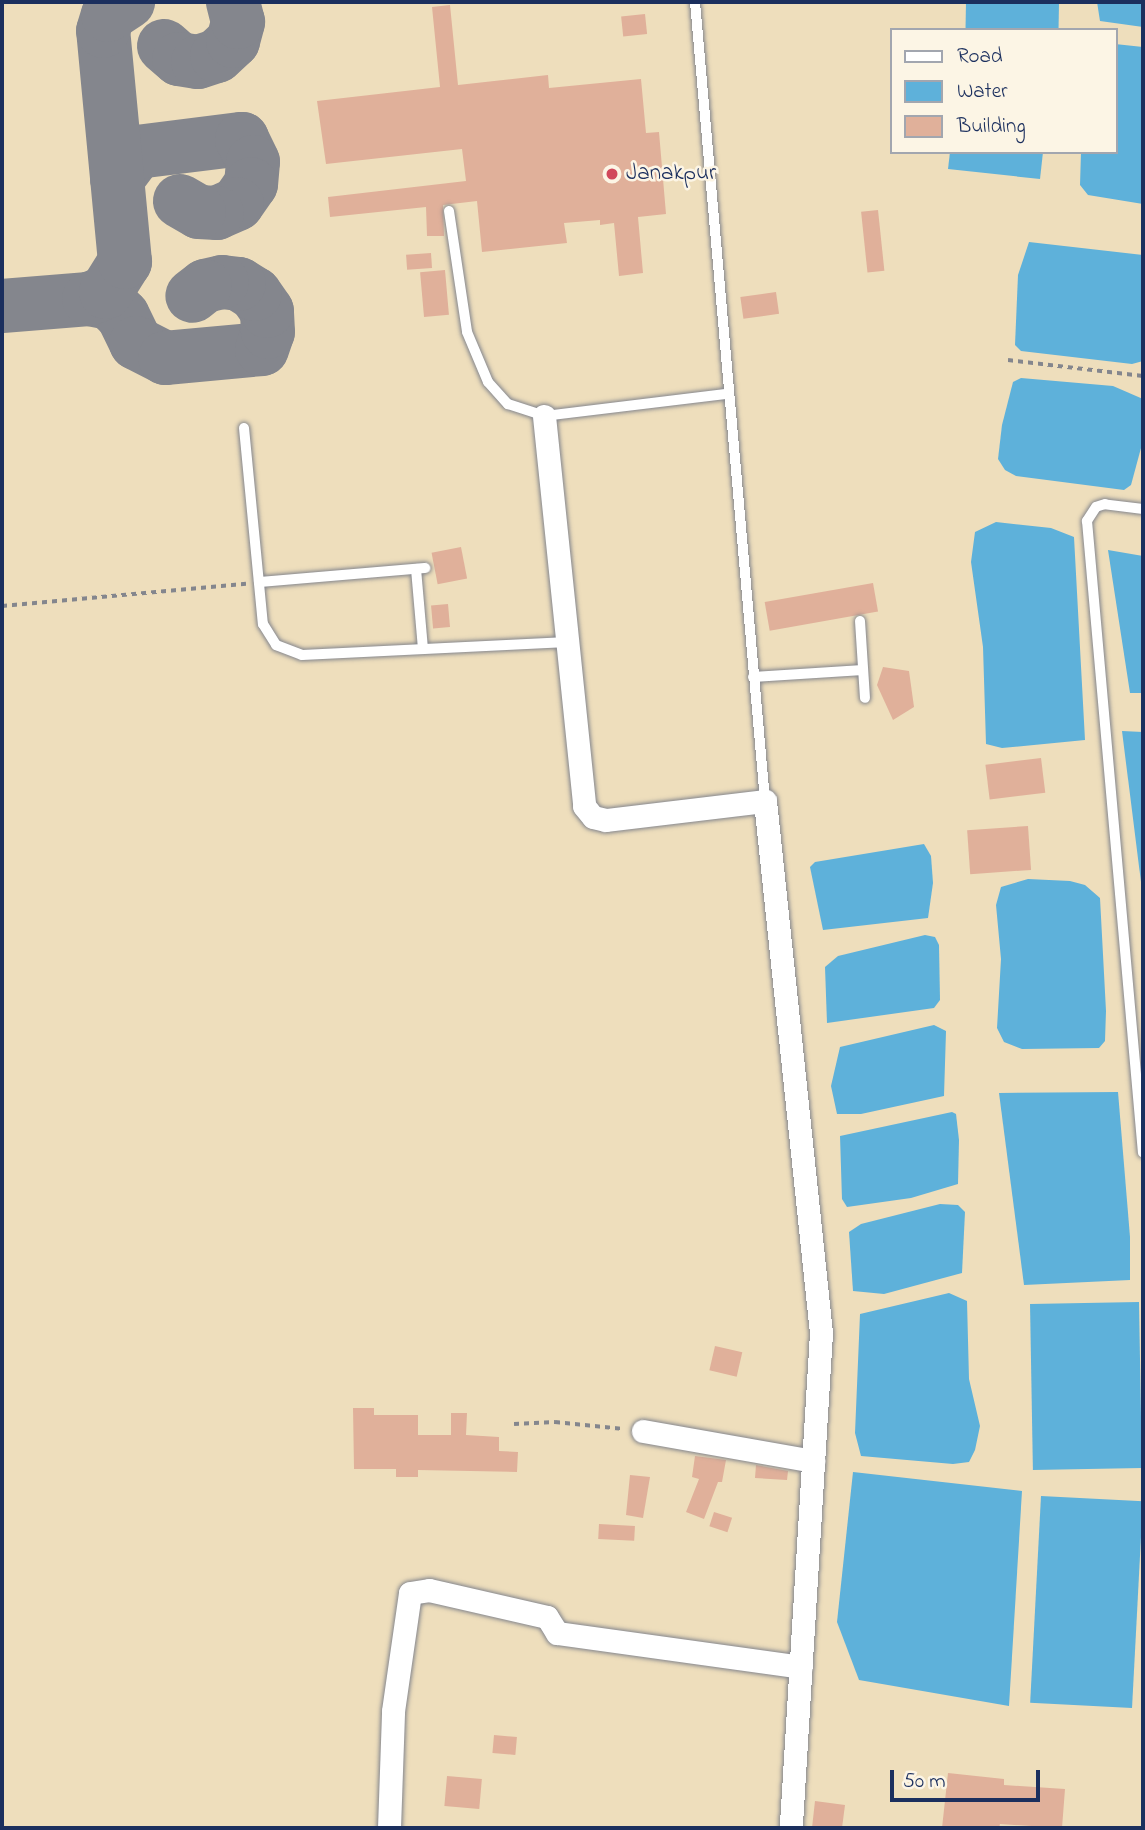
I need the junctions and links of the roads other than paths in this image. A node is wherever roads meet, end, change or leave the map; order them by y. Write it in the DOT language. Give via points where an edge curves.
graph roads {
  1 [pos="695,2"];
  2 [pos="449,211"];
  3 [pos="727,394"];
  4 [pos="544,416"];
  5 [pos="244,428"];
  6 [pos="1143,509"];
  7 [pos="259,582"];
  8 [pos="860,621"];
  9 [pos="568,642"];
  10 [pos="423,649"];
  11 [pos="863,670"];
  12 [pos="753,677"];
  13 [pos="865,698"];
  14 [pos="765,801"];
  15 [pos="1143,1153"];
  16 [pos="643,1431"];
  17 [pos="813,1461"];
  18 [pos="801,1667"];
  19 [pos="389,1828"];
  20 [pos="791,1828"];
  1 -- 3 [label="lane"];
  2 -- 4 [label="lane" via="467,332 488,382 508,404"];
  3 -- 4 [label="lane"];
  3 -- 12 [label="lane"];
  4 -- 9 [label="street"];
  5 -- 7 [label="lane"];
  6 -- 15 [label="lane" via="1105,504 1096,507 1087,521"];
  7 -- 10 [label="lane" via="262,624 276,645 302,655"];
  7 -- 10 [label="lane" via="420,569"];
  8 -- 11 [label="lane"];
  9 -- 10 [label="lane"];
  9 -- 14 [label="street" via="584,806 593,817 606,820"];
  11 -- 12 [label="lane"];
  11 -- 13 [label="lane"];
  12 -- 14 [label="lane"];
  14 -- 17 [label="street" via="821,1333"];
  16 -- 17 [label="street"];
  17 -- 18 [label="street"];
  18 -- 19 [label="street" via="556,1633 547,1617 429,1590 410,1593 393,1711"];
  18 -- 20 [label="street"];
}
